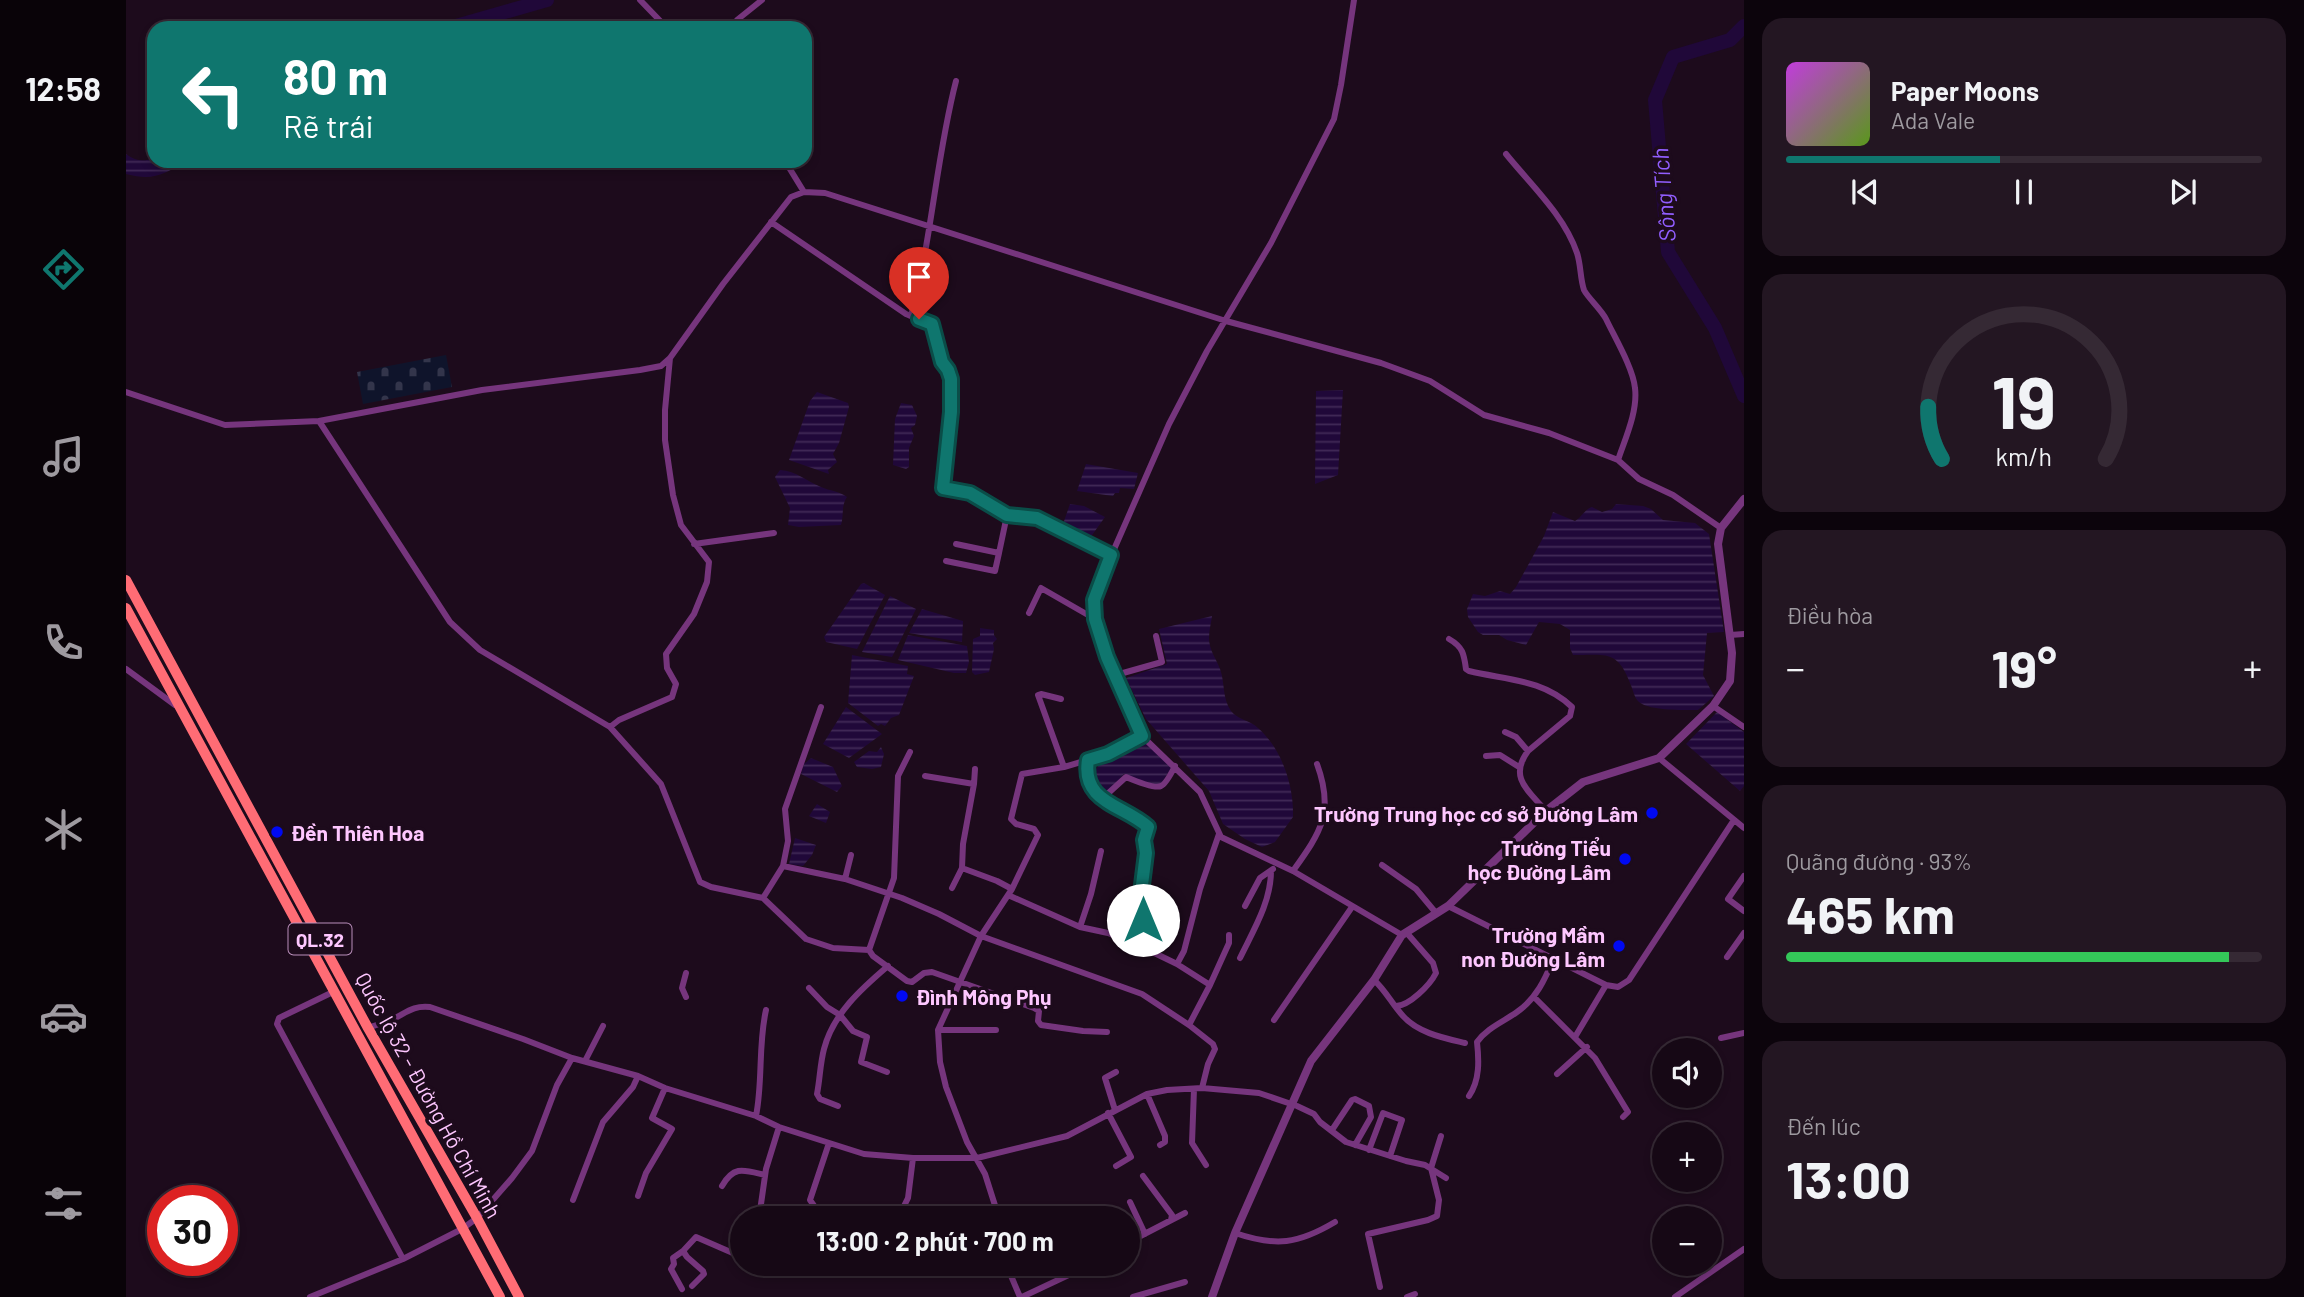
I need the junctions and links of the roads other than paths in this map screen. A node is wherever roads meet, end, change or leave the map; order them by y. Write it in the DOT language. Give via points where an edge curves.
graph roads {
  1 [pos="640,0"];
  2 [pos="762,0"];
  3 [pos="1354,0"];
  4 [pos="660,21"];
  5 [pos="737,21"];
  6 [pos="956,81"];
  7 [pos="1506,154"];
  8 [pos="789,168"];
  9 [pos="804,192"];
  10 [pos="771,222"];
  11 [pos="929,225"];
  12 [pos="911,316"];
  13 [pos="1226,321"];
  14 [pos="670,359"];
  15 [pos="126,391"];
  16 [pos="319,421"];
  17 [pos="1618,460"];
  18 [pos="1744,499"];
  19 [pos="1007,515"];
  20 [pos="1721,528"];
  21 [pos="774,533"];
  22 [pos="694,544"];
  23 [pos="956,544"];
  24 [pos="999,553"];
  25 [pos="1111,555"];
  26 [pos="946,561"];
  27 [pos="126,580"];
  28 [pos="126,608"];
  29 [pos="1029,613"];
  30 [pos="1095,619"];
  31 [pos="1744,634"];
  32 [pos="1730,635"];
  33 [pos="1156,636"];
  34 [pos="1449,639"];
  35 [pos="126,669"];
  36 [pos="1116,675"];
  37 [pos="1061,699"];
  38 [pos="1713,706"];
  39 [pos="821,707"];
  40 [pos="180,708"];
  41 [pos="610,727"];
  42 [pos="1744,727"];
  43 [pos="1505,732"];
  44 [pos="1142,736"];
  45 [pos="1528,751"];
  46 [pos="911,752"];
  47 [pos="1486,756"];
  48 [pos="1659,758"];
  49 [pos="1088,760"];
  50 [pos="1317,764"];
  51 [pos="1175,766"];
  52 [pos="1064,767"];
  53 [pos="1518,767"];
  54 [pos="975,769"];
  55 [pos="925,776"];
  56 [pos="974,784"];
  57 [pos="1104,798"];
  58 [pos="1546,811"];
  59 [pos="1734,820"];
  60 [pos="1744,828"];
  61 [pos="1219,834"];
  62 [pos="1101,851"];
  63 [pos="851,855"];
  64 [pos="1382,865"];
  65 [pos="783,866"];
  66 [pos="1274,868"];
  67 [pos="962,869"];
  68 [pos="1293,871"];
  69 [pos="1744,876"];
  70 [pos="845,879"];
  71 [pos="952,888"];
  72 [pos="1010,892"];
  73 [pos="890,895"];
  74 [pos="763,898"];
  75 [pos="1245,906"];
  76 [pos="1448,906"];
  77 [pos="1352,907"];
  78 [pos="1744,911"];
  79 [pos="1436,913"];
  80 [pos="1080,927"];
  81 [pos="1744,933"];
  82 [pos="1404,934"];
  83 [pos="1229,935"];
  84 [pos="981,936"];
  85 [pos="1138,945"];
  86 [pos="869,950"];
  87 [pos="1727,957"];
  88 [pos="1240,958"];
  89 [pos="1554,958"];
  90 [pos="1177,964"];
  91 [pos="888,966"];
  92 [pos="686,973"];
  93 [pos="1374,980"];
  94 [pos="962,982"];
  95 [pos="1210,985"];
  96 [pos="1606,985"];
  97 [pos="809,988"];
  98 [pos="333,992"];
  99 [pos="686,996"];
  100 [pos="1534,997"];
  101 [pos="1396,1006"];
  102 [pos="766,1010"];
  103 [pos="840,1015"];
  104 [pos="1274,1020"];
  105 [pos="603,1026"];
  106 [pos="1189,1026"];
  107 [pos="368,1028"];
  108 [pos="938,1030"];
  109 [pos="996,1030"];
  110 [pos="1107,1032"];
  111 [pos="1744,1033"];
  112 [pos="1574,1037"];
  113 [pos="1721,1038"];
  114 [pos="1465,1044"];
  115 [pos="1587,1047"];
  116 [pos="572,1058"];
  117 [pos="585,1061"];
  118 [pos="887,1072"];
  119 [pos="1116,1072"];
  120 [pos="1557,1074"];
  121 [pos="638,1076"];
  122 [pos="665,1088"];
  123 [pos="1198,1088"];
  124 [pos="1147,1094"];
  125 [pos="1469,1096"];
  126 [pos="1292,1105"];
  127 [pos="838,1106"];
  128 [pos="1112,1111"];
  129 [pos="756,1116"];
  130 [pos="1623,1117"];
  131 [pos="779,1127"];
  132 [pos="1332,1130"];
  133 [pos="1441,1136"];
  134 [pos="829,1143"];
  135 [pos="1160,1145"];
  136 [pos="1355,1145"];
  137 [pos="1369,1150"];
  138 [pos="1390,1156"];
  139 [pos="913,1158"];
  140 [pos="977,1158"];
  141 [pos="1116,1166"];
  142 [pos="1206,1166"];
  143 [pos="1431,1168"];
  144 [pos="765,1175"];
  145 [pos="1143,1176"];
  146 [pos="1446,1178"];
  147 [pos="722,1185"];
  148 [pos="638,1196"];
  149 [pos="573,1200"];
  150 [pos="1130,1202"];
  151 [pos="761,1206"];
  152 [pos="814,1206"];
  153 [pos="904,1206"];
  154 [pos="995,1206"];
  155 [pos="1185,1213"];
  156 [pos="477,1218"];
  157 [pos="1171,1220"];
  158 [pos="1335,1222"];
  159 [pos="463,1229"];
  160 [pos="1235,1233"];
  161 [pos="1144,1234"];
  162 [pos="1140,1236"];
  163 [pos="1744,1249"];
  164 [pos="683,1251"];
  165 [pos="730,1251"];
  166 [pos="403,1259"];
  167 [pos="1011,1276"];
  168 [pos="1066,1276"];
  169 [pos="1185,1282"];
  170 [pos="692,1286"];
  171 [pos="1380,1287"];
  172 [pos="681,1289"];
  173 [pos="1415,1294"];
  174 [pos="310,1297"];
  175 [pos="500,1297"];
  176 [pos="519,1297"];
  177 [pos="1021,1297"];
  178 [pos="1133,1297"];
  179 [pos="1212,1297"];
  180 [pos="1407,1297"];
  181 [pos="1675,1297"];
  1 -- 4 [label="street"];
  2 -- 5 [label="street"];
  3 -- 13 [label="street" via="1334,119"];
  6 -- 11 [label="street"];
  7 -- 17 [label="street" via="1564,225 1577,254 1584,289 1597,304 1631,372 1636,389 1633,410"];
  8 -- 9 [label="street"];
  9 -- 10 [label="street" via="791,197"];
  9 -- 11 [label="street" via="825,193"];
  10 -- 12 [label="street"];
  10 -- 14 [label="street"];
  11 -- 12 [label="street"];
  11 -- 13 [label="street"];
  12 -- 19 [label="street" via="932,324 951,379 943,488 970,493"];
  13 -- 17 [label="street" via="1381,363 1430,381 1483,415 1549,433"];
  13 -- 25 [label="street" via="1169,424"];
  14 -- 16 [label="street" via="652,369 482,390"];
  14 -- 22 [label="street" via="667,461 677,513"];
  15 -- 16 [label="street" via="225,425"];
  16 -- 41 [label="street" via="458,631 480,650"];
  17 -- 20 [label="street"];
  18 -- 20 [label="street"];
  19 -- 24 [label="street"];
  19 -- 25 [label="street" via="1037,518"];
  20 -- 32 [label="street" via="1718,544"];
  21 -- 22 [label="street"];
  22 -- 41 [label="street" via="708,558 709,568 694,614 666,654 676,684 674,693"];
  23 -- 24 [label="street"];
  24 -- 26 [label="street" via="995,572"];
  25 -- 30 [label="street" via="1094,600"];
  27 -- 107 [label="highway, Quốc lộ 32 - Đường Hồ Chí Minh / QL.32"];
  28 -- 40 [label="highway, Quốc lộ 32 - Đường Hồ Chí Minh / QL.32"];
  29 -- 30 [label="street" via="1041,588"];
  30 -- 36 [label="street"];
  31 -- 32 [label="street"];
  32 -- 38 [label="street" via="1730,681"];
  33 -- 36 [label="street" via="1162,662"];
  34 -- 45 [label="street" via="1464,652 1469,671 1528,681 1572,707 1570,716"];
  35 -- 40 [label="street"];
  36 -- 44 [label="street"];
  37 -- 52 [label="street" via="1038,695"];
  38 -- 42 [label="street"];
  38 -- 48 [label="street"];
  39 -- 65 [label="street" via="785,808 789,841"];
  40 -- 98 [label="highway, Quốc lộ 32 - Đường Hồ Chí Minh / QL.32"];
  41 -- 74 [label="street" via="661,784 699,882"];
  43 -- 45 [label="street"];
  44 -- 49 [label="street"];
  44 -- 51 [label="street"];
  45 -- 53 [label="street"];
  46 -- 73 [label="street" via="898,776 896,866"];
  47 -- 53 [label="street" via="1500,755"];
  48 -- 58 [label="street" via="1583,782"];
  48 -- 59 [label="street"];
  49 -- 52 [label="street"];
  49 -- 57 [label="street" via="1088,780"];
  50 -- 68 [label="street" via="1324,794 1323,820"];
  51 -- 57 [label="street" via="1158,788 1126,777"];
  51 -- 61 [label="street" via="1199,792"];
  52 -- 72 [label="street" via="1022,774 1012,819 1038,835"];
  53 -- 58 [label="street" via="1526,788"];
  54 -- 56 [label="street"];
  55 -- 56 [label="street"];
  56 -- 67 [label="street"];
  57 -- 85 [label="street" via="1148,827"];
  58 -- 76 [label="street"];
  59 -- 60 [label="street"];
  59 -- 96 [label="street" via="1629,980 1618,987"];
  61 -- 66 [label="street"];
  61 -- 90 [label="street"];
  62 -- 80 [label="street"];
  63 -- 70 [label="street"];
  64 -- 79 [label="street" via="1416,889"];
  65 -- 70 [label="street"];
  65 -- 74 [label="street"];
  66 -- 68 [label="street"];
  66 -- 75 [label="street" via="1260,878"];
  66 -- 88 [label="street" via="1268,898"];
  67 -- 71 [label="street"];
  67 -- 72 [label="street" via="997,881"];
  68 -- 77 [label="street"];
  69 -- 78 [label="street" via="1728,899"];
  70 -- 73 [label="street"];
  72 -- 80 [label="street"];
  72 -- 84 [label="street"];
  73 -- 84 [label="street"];
  73 -- 86 [label="street"];
  74 -- 86 [label="street" via="806,939 833,948"];
  76 -- 79 [label="street"];
  76 -- 89 [label="street"];
  77 -- 82 [label="street"];
  77 -- 104 [label="street"];
  79 -- 82 [label="street"];
  80 -- 85 [label="street"];
  81 -- 87 [label="street"];
  82 -- 93 [label="street"];
  82 -- 101 [label="street" via="1433,963 1436,973 1420,993"];
  83 -- 95 [label="street"];
  84 -- 94 [label="street"];
  84 -- 106 [label="street" via="1142,994"];
  85 -- 90 [label="street"];
  86 -- 91 [label="street"];
  89 -- 96 [label="street"];
  89 -- 100 [label="street"];
  90 -- 95 [label="street"];
  91 -- 94 [label="street" via="909,982 928,972"];
  91 -- 103 [label="street"];
  92 -- 99 [label="street" via="682,988"];
  93 -- 101 [label="street"];
  93 -- 126 [label="street" via="1311,1061"];
  94 -- 108 [label="street"];
  94 -- 110 [label="street" via="1038,1010 1041,1025"];
  95 -- 106 [label="street"];
  96 -- 112 [label="street"];
  97 -- 103 [label="street"];
  98 -- 159 [label="highway, Quốc lộ 32 - Đường Hồ Chí Minh / QL.32"];
  98 -- 166 [label="street" via="279,1018 277,1024"];
  100 -- 112 [label="street"];
  100 -- 125 [label="street" via="1477,1042 1478,1080"];
  101 -- 114 [label="street" via="1421,1029"];
  102 -- 129 [label="street"];
  103 -- 118 [label="street" via="853,1031 867,1037 861,1062"];
  103 -- 127 [label="street" via="824,1049 817,1094"];
  105 -- 117 [label="street"];
  106 -- 123 [label="street" via="1215,1049"];
  107 -- 116 [label="street" via="408,1010 430,1007"];
  107 -- 156 [label="highway, Quốc lộ 32 - Đường Hồ Chí Minh / QL.32"];
  108 -- 109 [label="street"];
  108 -- 140 [label="street" via="946,1087"];
  111 -- 113 [label="street"];
  112 -- 115 [label="street"];
  115 -- 120 [label="street"];
  115 -- 130 [label="street" via="1628,1112"];
  116 -- 117 [label="street"];
  116 -- 156 [label="street" via="532,1151"];
  117 -- 121 [label="street"];
  119 -- 128 [label="street" via="1105,1078"];
  121 -- 122 [label="street"];
  121 -- 149 [label="street" via="603,1122"];
  122 -- 129 [label="street"];
  122 -- 148 [label="street" via="652,1118 673,1126"];
  123 -- 124 [label="street"];
  123 -- 126 [label="street" via="1259,1093"];
  123 -- 142 [label="street" via="1192,1143"];
  124 -- 128 [label="street"];
  124 -- 135 [label="street" via="1165,1136"];
  126 -- 132 [label="street" via="1314,1114"];
  126 -- 160 [label="street"];
  128 -- 140 [label="street" via="1067,1136"];
  128 -- 141 [label="street" via="1131,1157"];
  129 -- 131 [label="street"];
  131 -- 134 [label="street"];
  131 -- 144 [label="street"];
  132 -- 136 [label="street"];
  132 -- 136 [label="street" via="1352,1100 1369,1106 1371,1117"];
  133 -- 143 [label="street"];
  134 -- 139 [label="street" via="864,1154"];
  134 -- 152 [label="street" via="810,1200"];
  136 -- 137 [label="street"];
  137 -- 138 [label="street"];
  137 -- 138 [label="street" via="1384,1113 1402,1120"];
  138 -- 143 [label="street"];
  139 -- 140 [label="street"];
  139 -- 153 [label="street"];
  140 -- 154 [label="street"];
  143 -- 146 [label="street"];
  143 -- 171 [label="street" via="1439,1200 1437,1216 1368,1234"];
  144 -- 147 [label="street" via="733,1172"];
  144 -- 151 [label="street"];
  145 -- 157 [label="street" via="1172,1215"];
  150 -- 161 [label="street"];
  155 -- 157 [label="street"];
  156 -- 159 [label="street"];
  156 -- 176 [label="highway, Quốc lộ 32 - Đường Hồ Chí Minh / QL.32"];
  157 -- 161 [label="street"];
  158 -- 160 [label="street" via="1288,1243 1258,1241"];
  159 -- 166 [label="street"];
  159 -- 175 [label="highway, Quốc lộ 32 - Đường Hồ Chí Minh / QL.32"];
  160 -- 179 [label="street"];
  161 -- 162 [label="street"];
  163 -- 181 [label="street"];
  164 -- 165 [label="street" via="698,1236"];
  164 -- 170 [label="street" via="704,1274"];
  164 -- 172 [label="street" via="673,1256 670,1268"];
  166 -- 174 [label="street"];
  167 -- 177 [label="street"];
  168 -- 177 [label="street"];
  169 -- 178 [label="street"];
  173 -- 180 [label="street"];
}
